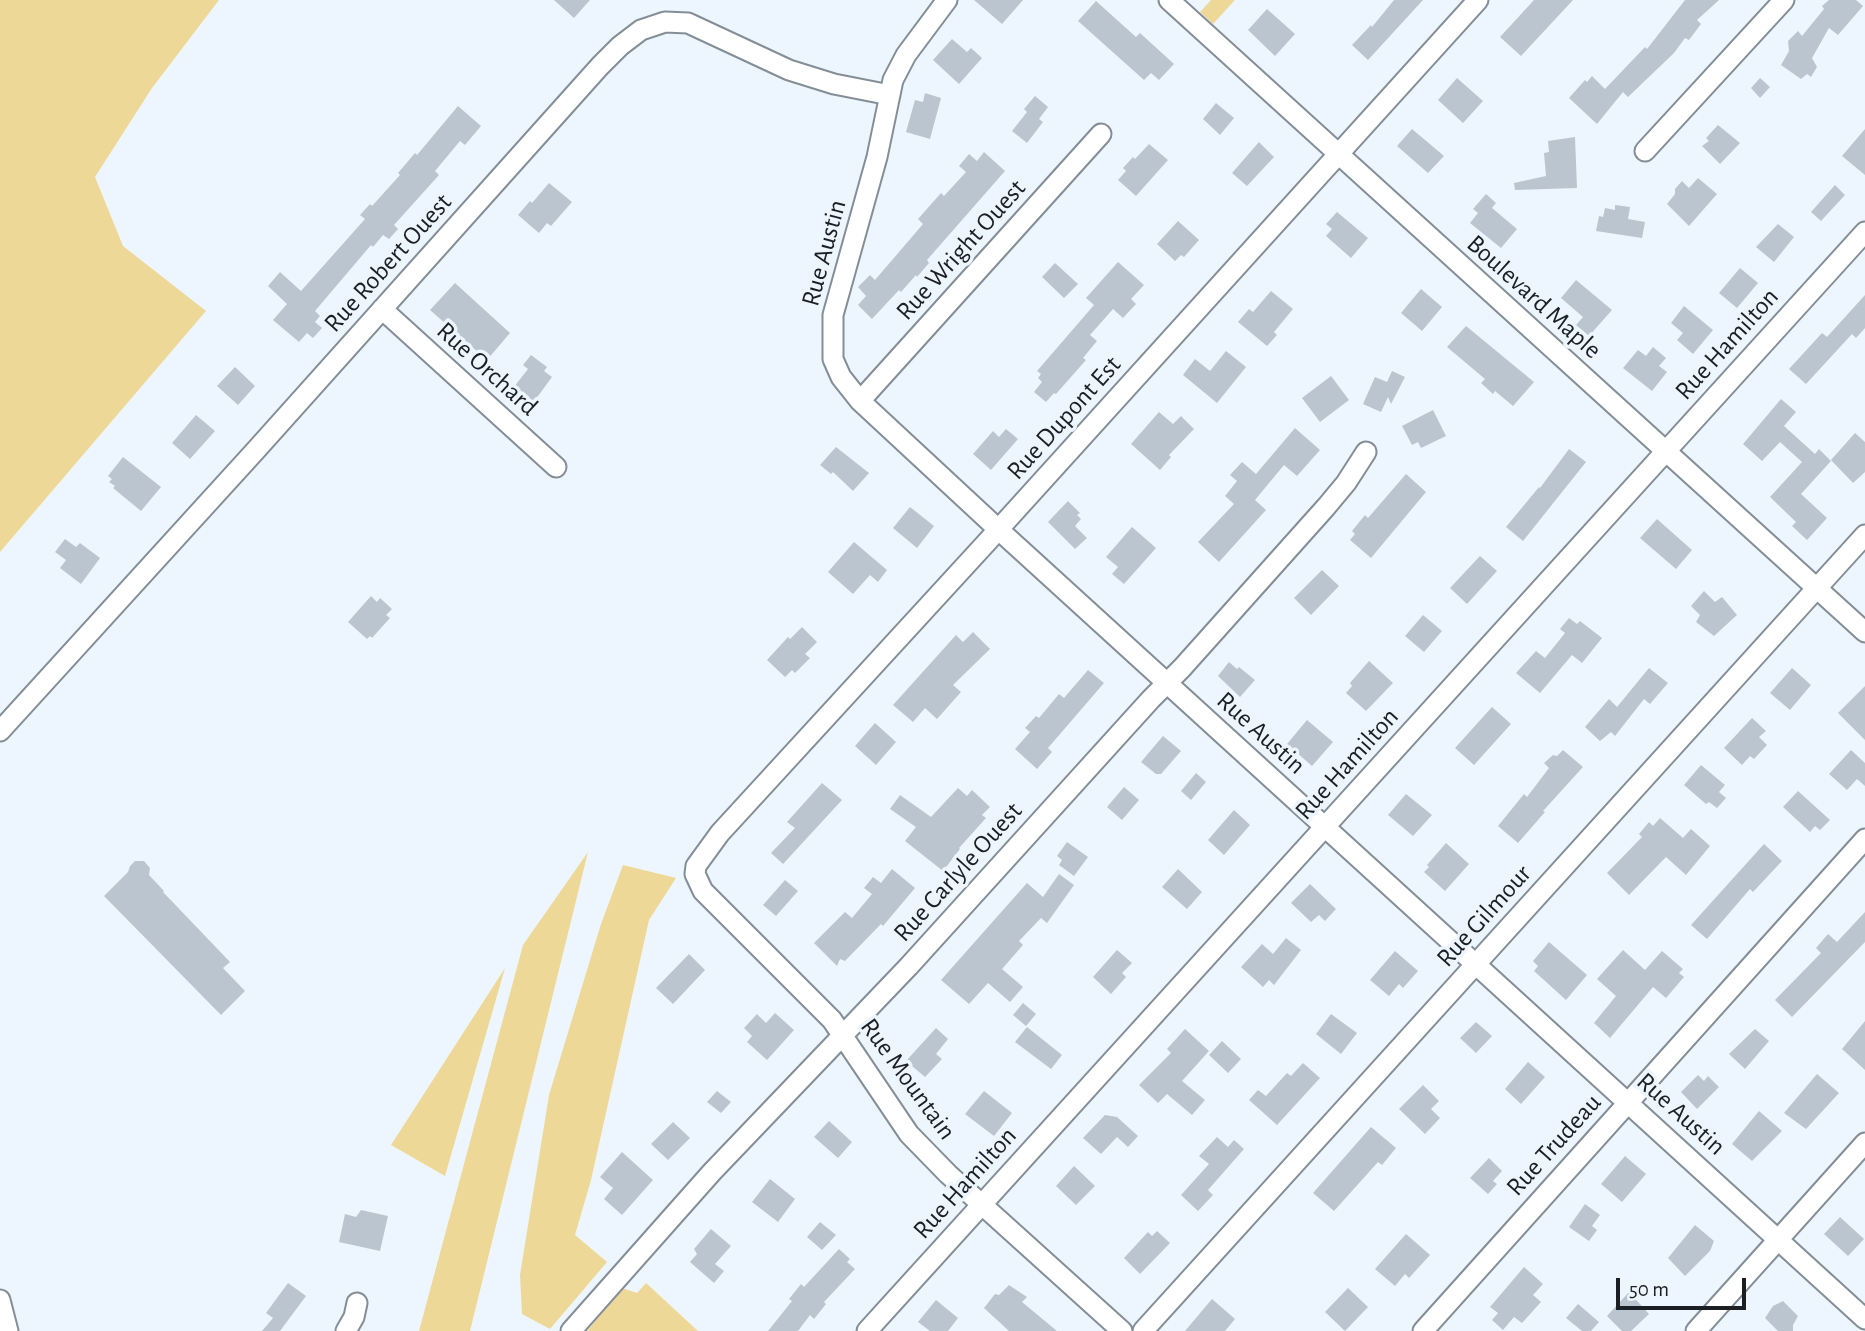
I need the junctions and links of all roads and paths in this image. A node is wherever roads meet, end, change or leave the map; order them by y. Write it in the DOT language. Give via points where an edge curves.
graph roads {
  1 [pos="947,0"];
  2 [pos="1169,0"];
  3 [pos="1478,0"];
  4 [pos="1784,0"];
  5 [pos="890,95"];
  6 [pos="1101,134"];
  7 [pos="1645,151"];
  8 [pos="1338,154"];
  9 [pos="1865,232"];
  10 [pos="382,309"];
  11 [pos="860,401"];
  12 [pos="1366,452"];
  13 [pos="1665,452"];
  14 [pos="556,467"];
  15 [pos="999,530"];
  16 [pos="1865,535"];
  17 [pos="1816,587"];
  18 [pos="1865,632"];
  19 [pos="1167,682"];
  20 [pos="0,731"];
  21 [pos="1325,827"];
  22 [pos="1865,839"];
  23 [pos="695,874"];
  24 [pos="1476,964"];
  25 [pos="842,1035"];
  26 [pos="1629,1102"];
  27 [pos="1865,1143"];
  28 [pos="981,1204"];
  29 [pos="1779,1239"];
  30 [pos="0,1300"];
  31 [pos="357,1303"];
  32 [pos="1865,1319"];
  33 [pos="575,1326"];
  34 [pos="8,1331"];
  35 [pos="346,1331"];
  36 [pos="867,1331"];
  37 [pos="1122,1331"];
  38 [pos="1143,1331"];
  39 [pos="1423,1331"];
  40 [pos="1696,1331"];
  1 -- 5 [label="street, Rue Austin" via="897,68"];
  2 -- 8 [label="street, Boulevard Maple"];
  3 -- 8 [label="street, Rue Dupont Est"];
  4 -- 7 [label="street"];
  5 -- 10 [label="street, Rue Robert Ouest" via="789,70 688,23 665,22 641,30 609,56"];
  5 -- 11 [label="street, Rue Austin" via="832,325 836,370"];
  6 -- 11 [label="street, Rue Wright Ouest"];
  8 -- 13 [label="street, Boulevard Maple"];
  8 -- 15 [label="street, Rue Dupont Est"];
  9 -- 13 [label="street, Rue Hamilton"];
  10 -- 14 [label="street, Rue Orchard"];
  10 -- 20 [label="street, Rue Robert Ouest"];
  11 -- 15 [label="street, Rue Austin"];
  12 -- 19 [label="street, Rue Carlyle Ouest" via="1326,507"];
  13 -- 17 [label="street, Boulevard Maple"];
  13 -- 21 [label="street, Rue Hamilton"];
  15 -- 19 [label="street, Rue Austin"];
  15 -- 23 [label="street, Rue Dupont Est" via="720,833"];
  16 -- 17 [label="street, Rue Gilmour"];
  17 -- 18 [label="street, Boulevard Maple"];
  17 -- 24 [label="street, Rue Gilmour"];
  19 -- 21 [label="street, Rue Austin"];
  19 -- 25 [label="street, Rue Carlyle Ouest"];
  21 -- 24 [label="street, Rue Austin"];
  21 -- 28 [label="street, Rue Hamilton"];
  22 -- 26 [label="street, Rue Trudeau"];
  23 -- 25 [label="street, Rue Mountain" via="712,902"];
  24 -- 26 [label="street, Rue Austin"];
  24 -- 38 [label="street, Rue Gilmour"];
  25 -- 28 [label="street, Rue Mountain" via="909,1134"];
  25 -- 33 [label="street, Rue Carlyle Ouest"];
  26 -- 29 [label="street, Rue Austin"];
  26 -- 39 [label="street, Rue Trudeau"];
  27 -- 29 [label="street"];
  28 -- 36 [label="street, Rue Hamilton"];
  28 -- 37 [label="street, Rue Mountain"];
  29 -- 32 [label="street, Rue Austin"];
  29 -- 40 [label="street"];
  30 -- 34 [label="street"];
  31 -- 35 [label="street"];
}
